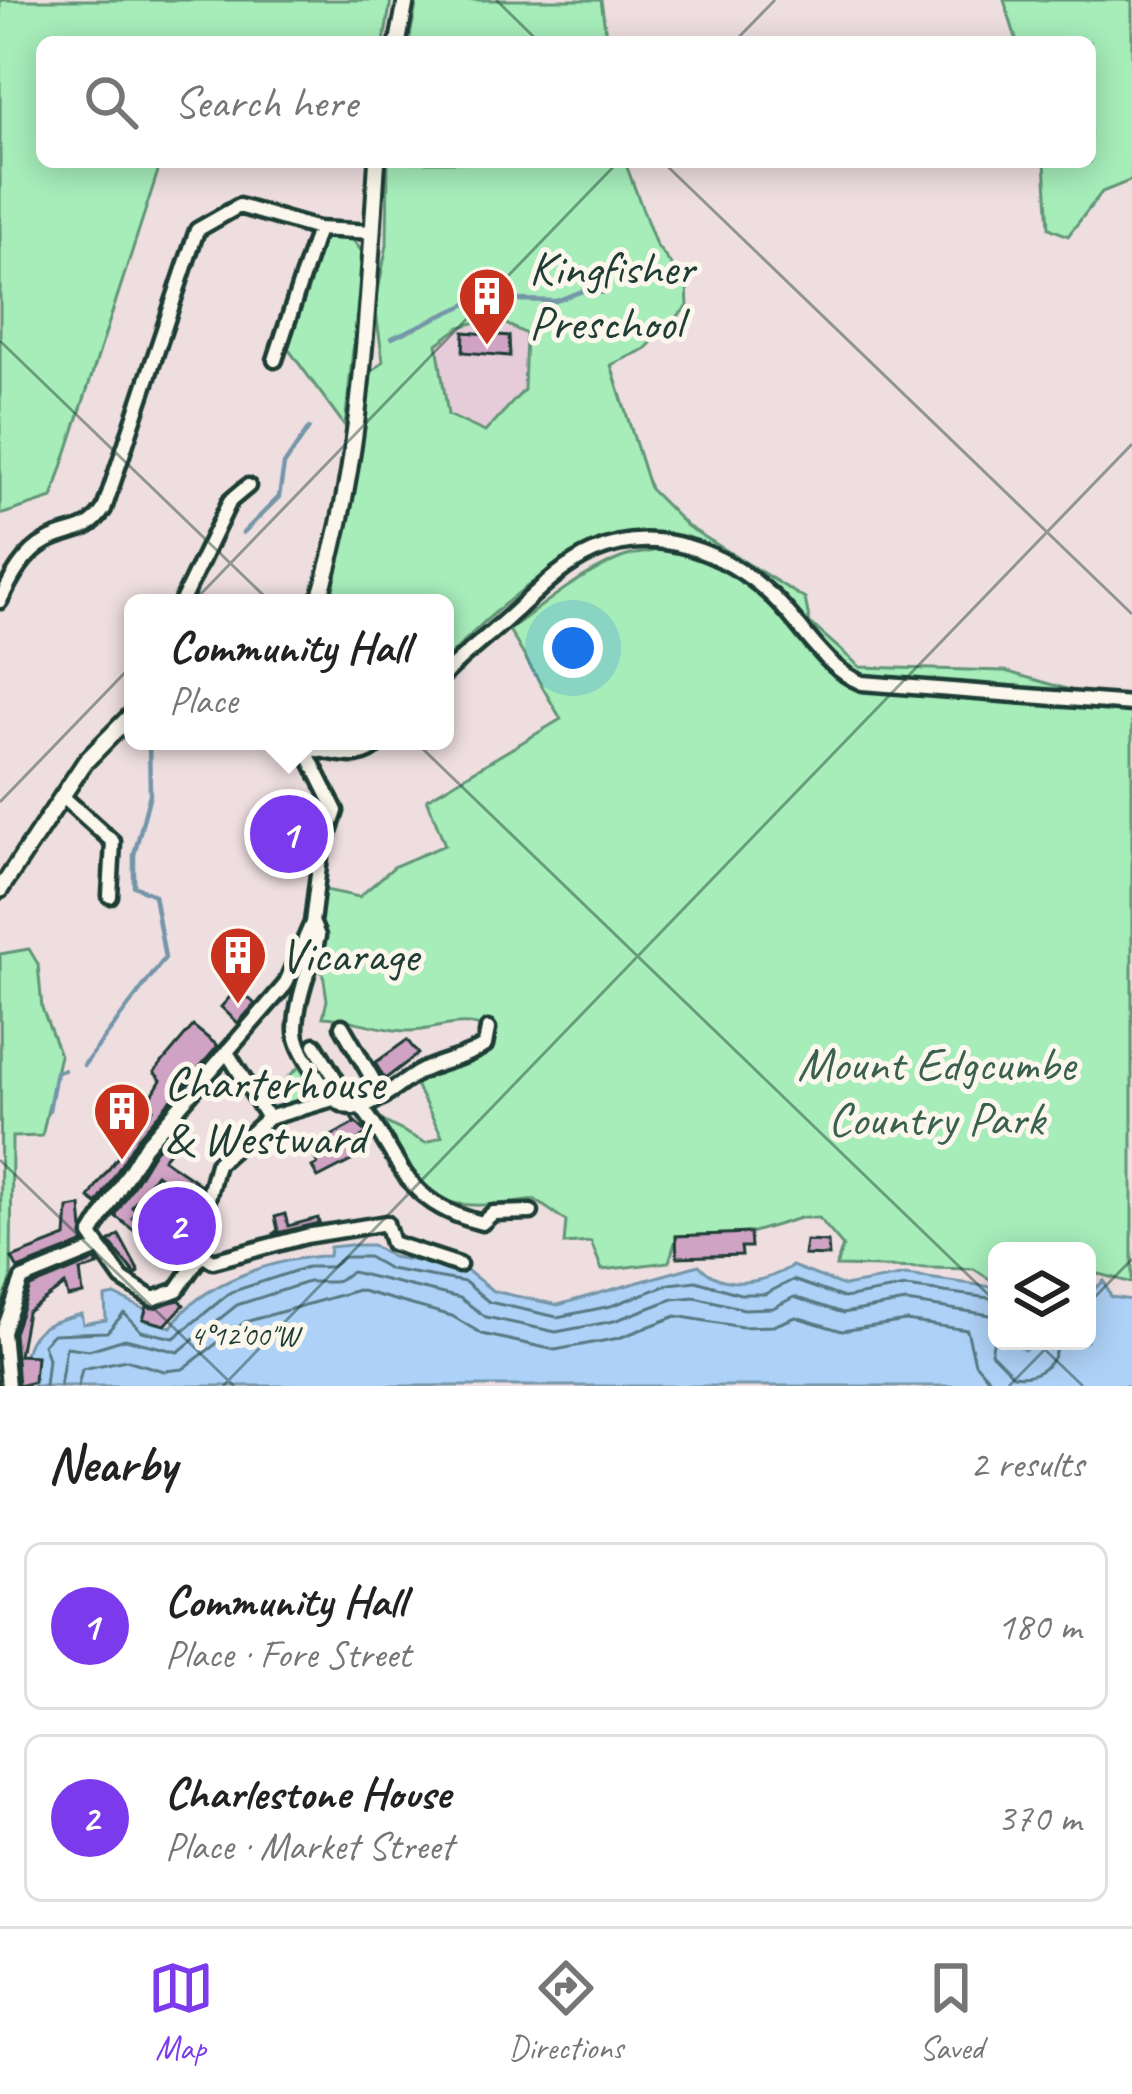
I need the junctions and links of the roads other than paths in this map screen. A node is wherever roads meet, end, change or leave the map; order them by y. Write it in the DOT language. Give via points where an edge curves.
graph roads {
  1 [pos="406,0"];
  2 [pos="399,36"];
  3 [pos="377,168"];
  4 [pos="318,229"];
  5 [pos="373,232"];
  6 [pos="275,360"];
  7 [pos="248,486"];
  8 [pos="185,594"];
  9 [pos="321,594"];
  10 [pos="0,602"];
  11 [pos="454,666"];
  12 [pos="1132,704"];
  13 [pos="124,721"];
  14 [pos="306,750"];
  15 [pos="320,750"];
  16 [pos="373,750"];
  17 [pos="62,796"];
  18 [pos="0,890"];
  19 [pos="110,896"];
  20 [pos="313,923"];
  21 [pos="342,1026"];
  22 [pos="488,1029"];
  23 [pos="315,1045"];
  24 [pos="228,1054"];
  25 [pos="383,1097"];
  26 [pos="330,1100"];
  27 [pos="357,1108"];
  28 [pos="268,1118"];
  29 [pos="531,1212"];
  30 [pos="96,1249"];
  31 [pos="202,1255"];
  32 [pos="459,1264"];
  33 [pos="8,1386"];
  1 -- 2 [label="street"];
  3 -- 5 [label="street"];
  4 -- 5 [label="street"];
  4 -- 6 [label="street"];
  4 -- 10 [label="street" via="238,206 197,230 96,521 33,551"];
  5 -- 9 [label="street" via="339,529"];
  7 -- 8 [label="street" via="230,501"];
  11 -- 12 [label="street" via="560,572 595,551 651,541 728,562 785,608 830,663 862,683"];
  13 -- 17 [label="street"];
  14 -- 20 [label="street" via="336,811 320,858"];
  15 -- 16 [label="street" via="347,758"];
  17 -- 18 [label="street"];
  17 -- 19 [label="street" via="113,842"];
  20 -- 24 [label="street" via="285,985"];
  20 -- 26 [label="street" via="318,936 296,1039"];
  21 -- 25 [label="street"];
  22 -- 25 [label="street" via="476,1052 418,1073"];
  23 -- 27 [label="street"];
  24 -- 28 [label="street"];
  24 -- 30 [label="street" via="145,1145 97,1222"];
  25 -- 27 [label="street"];
  26 -- 27 [label="street"];
  26 -- 28 [label="street"];
  27 -- 29 [label="street" via="398,1172 444,1208 482,1223 493,1214"];
  28 -- 31 [label="street" via="217,1164 204,1214 184,1242"];
  30 -- 31 [label="street" via="133,1288 164,1299"];
  30 -- 33 [label="street" via="22,1279 3,1332"];
  31 -- 32 [label="street" via="213,1261 386,1223 392,1243"];
}
